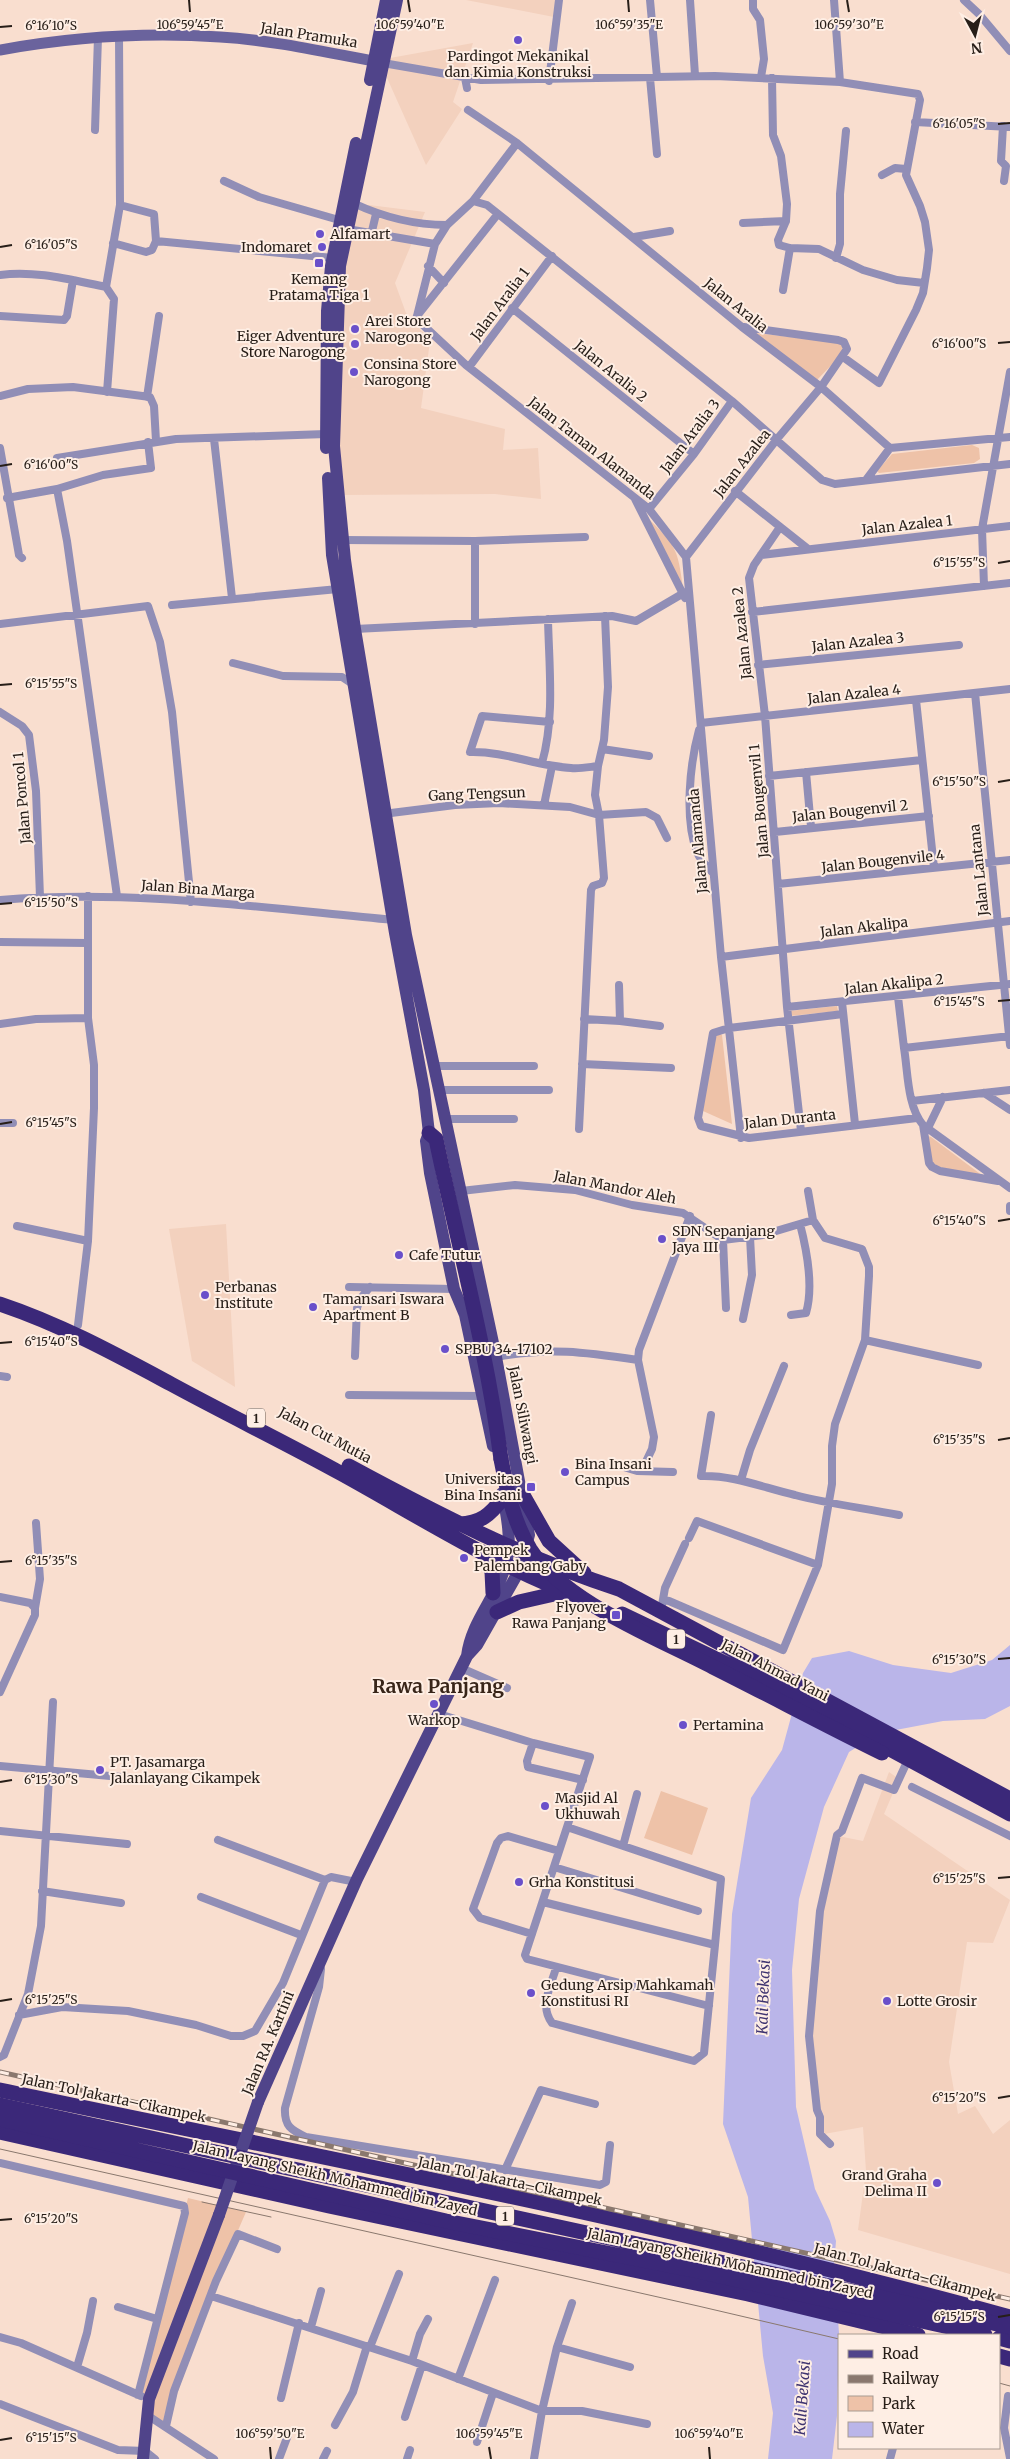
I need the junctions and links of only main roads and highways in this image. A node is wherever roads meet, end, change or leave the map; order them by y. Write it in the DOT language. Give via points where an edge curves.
graph roads {
  1 [pos="386,0"];
  2 [pos="397,0"];
  3 [pos="379,62"];
  4 [pos="341,226"];
  5 [pos="382,815"];
  6 [pos="398,919"];
  7 [pos="429,1133"];
  8 [pos="0,1296"];
  9 [pos="0,1304"];
  10 [pos="503,1494"];
  11 [pos="523,1494"];
  12 [pos="457,1524"];
  13 [pos="509,1546"];
  14 [pos="483,1552"];
  15 [pos="526,1553"];
  16 [pos="512,1568"];
  17 [pos="593,1581"];
  18 [pos="562,1592"];
  19 [pos="492,1593"];
  20 [pos="497,1612"];
  21 [pos="467,1656"];
  22 [pos="779,1682"];
  23 [pos="888,1746"];
  24 [pos="1010,1799"];
  25 [pos="1010,1814"];
  26 [pos="1010,1818"];
  27 [pos="0,2090"];
  28 [pos="0,2105"];
  29 [pos="0,2119"];
  30 [pos="0,2132"];
  31 [pos="1010,2317"];
  32 [pos="1010,2327"];
  33 [pos="914,2334"];
  34 [pos="980,2334"];
  35 [pos="148,2456"];
  1 -- 3 [label="main road"];
  2 -- 3 [label="main road"];
  3 -- 4 [label="main road"];
  4 -- 5 [label="main road" via="334,446 342,540"];
  4 -- 5 [label="main road" via="333,258 327,311 326,434 332,555 354,685"];
  5 -- 6 [label="main road"];
  6 -- 7 [label="main road"];
  6 -- 11 [label="main road, Jalan Siliwangi" via="446,1119"];
  7 -- 10 [label="main road" via="426,1141 430,1173 454,1289 465,1314"];
  7 -- 23 [label="highway, bridge" via="436,1139 478,1326 510,1504 530,1549 572,1591 616,1617"];
  8 -- 12 [label="highway, Jalan Cut Mutia / 1" via="78,1325"];
  9 -- 14 [label="highway, Jalan Cut Mutia / 1" via="63,1328"];
  10 -- 11 [label="main road"];
  10 -- 12 [label="highway" via="485,1519"];
  10 -- 13 [label="main road"];
  11 -- 15 [label="main road, Jalan Siliwangi" via="529,1535"];
  11 -- 17 [label="highway" via="549,1541"];
  12 -- 13 [label="highway, Jalan Cut Mutia / 1"];
  13 -- 15 [label="highway, Jalan Cut Mutia / 1"];
  13 -- 16 [label="main road"];
  14 -- 16 [label="highway, Jalan Cut Mutia / 1"];
  14 -- 19 [label="highway" via="492,1572"];
  15 -- 16 [label="main road, Jalan Siliwangi"];
  15 -- 17 [label="highway, Jalan Ahmad Yani / 1"];
  16 -- 18 [label="highway, Jalan Ahmad Yani / 1"];
  16 -- 19 [label="main road, Jalan RA. Kartini"];
  16 -- 20 [label="main road, Jalan RA. Kartini"];
  17 -- 22 [label="highway, Jalan Ahmad Yani / 1" via="662,1606"];
  18 -- 20 [label="highway" via="519,1602"];
  18 -- 22 [label="highway, Jalan Ahmad Yani / 1" via="608,1608"];
  19 -- 21 [label="main road, Jalan RA. Kartini" via="469,1640"];
  20 -- 21 [label="main road, Jalan RA. Kartini"];
  21 -- 35 [label="main road, Jalan RA. Kartini, bridge" via="322,1954 258,2102 218,2215 144,2397"];
  22 -- 23 [label="highway, Jalan Ahmad Yani / 1"];
  23 -- 24 [label="highway, Jalan Ahmad Yani / 1"];
  23 -- 25 [label="highway, Jalan Ahmad Yani / 1"];
  23 -- 26 [label="highway" via="906,1764"];
  27 -- 31 [label="highway, Jalan Tol Jakarta–Cikampek / 1" via="536,2202 865,2277"];
  28 -- 32 [label="highway, Jalan Layang Sheikh Mohammed bin Zayed / 1, bridge"];
  29 -- 34 [label="highway, Jalan Layang Sheikh Mohammed bin Zayed / 1, bridge" via="446,2221 696,2271"];
  30 -- 33 [label="highway, 1" via="339,2208 748,2294"];
}
